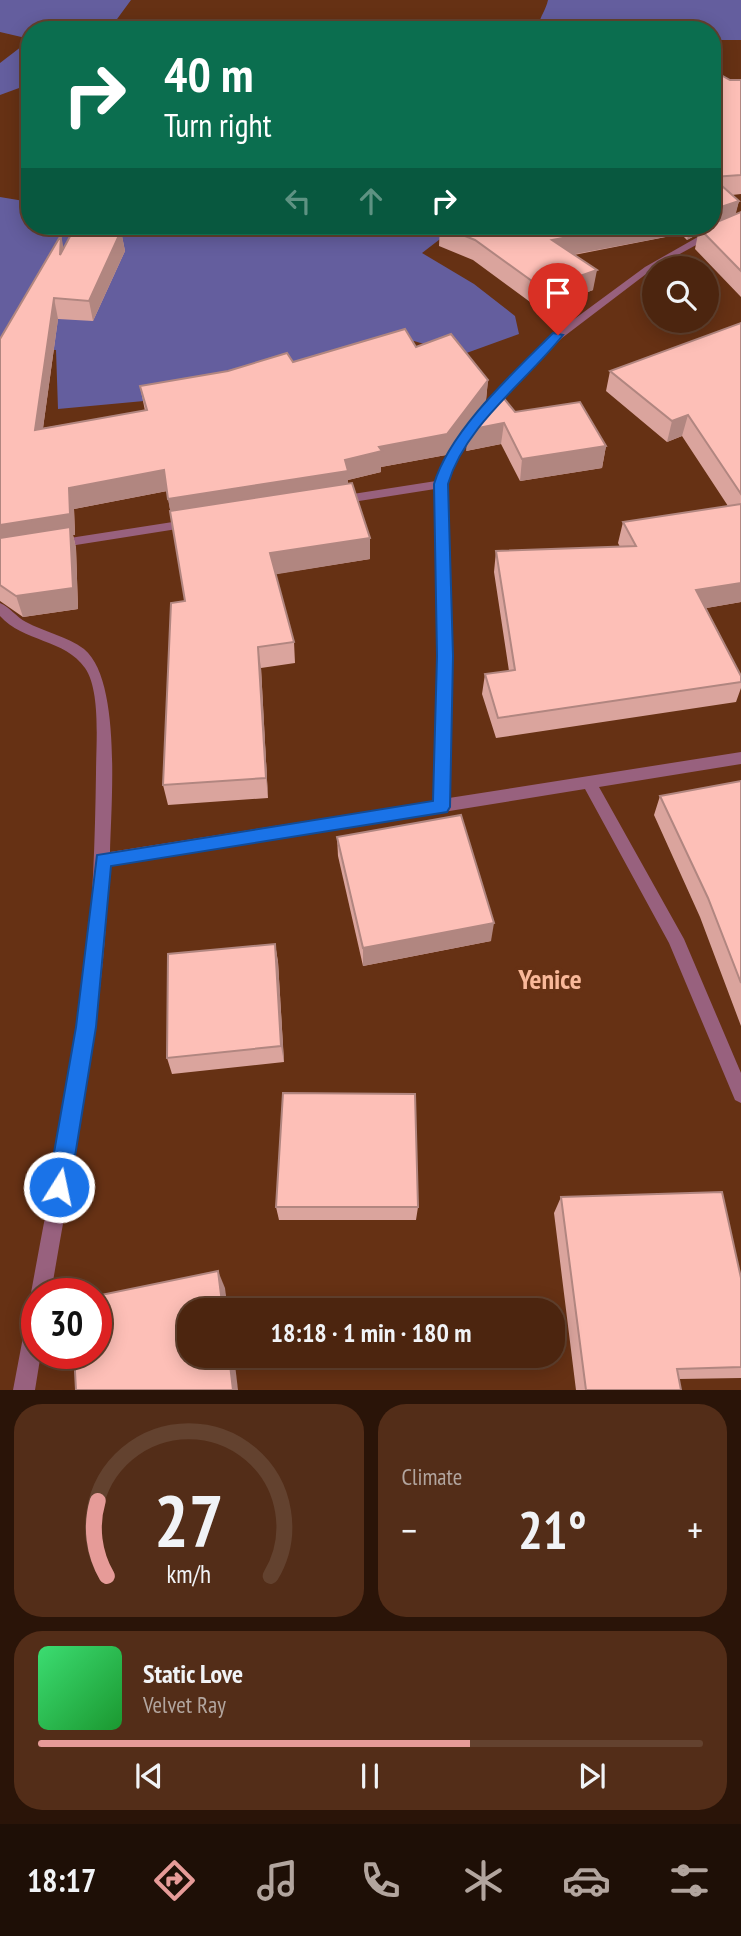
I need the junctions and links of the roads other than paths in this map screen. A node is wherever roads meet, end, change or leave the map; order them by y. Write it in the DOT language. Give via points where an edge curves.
graph roads {
  1 [pos="741,224"];
  2 [pos="721,231"];
  3 [pos="709,235"];
  4 [pos="441,484"];
  5 [pos="331,502"];
  6 [pos="207,521"];
  7 [pos="41,547"];
  8 [pos="0,608"];
  9 [pos="741,758"];
  10 [pos="589,783"];
  11 [pos="441,807"];
  12 [pos="103,860"];
  13 [pos="741,1094"];
  14 [pos="44,1278"];
  15 [pos="28,1369"];
  16 [pos="24,1390"];
  1 -- 2 [label="street"];
  3 -- 4 [label="street" via="648,269 558,335 506,387 460,446"];
  4 -- 5 [label="street"];
  4 -- 11 [label="street" via="445,656"];
  6 -- 7 [label="street"];
  8 -- 12 [label="street" via="91,664 103,713"];
  9 -- 10 [label="street"];
  10 -- 11 [label="street"];
  10 -- 13 [label="street" via="676,939"];
  11 -- 12 [label="street"];
  12 -- 14 [label="street" via="86,1027"];
  15 -- 16 [label="street"];
}
